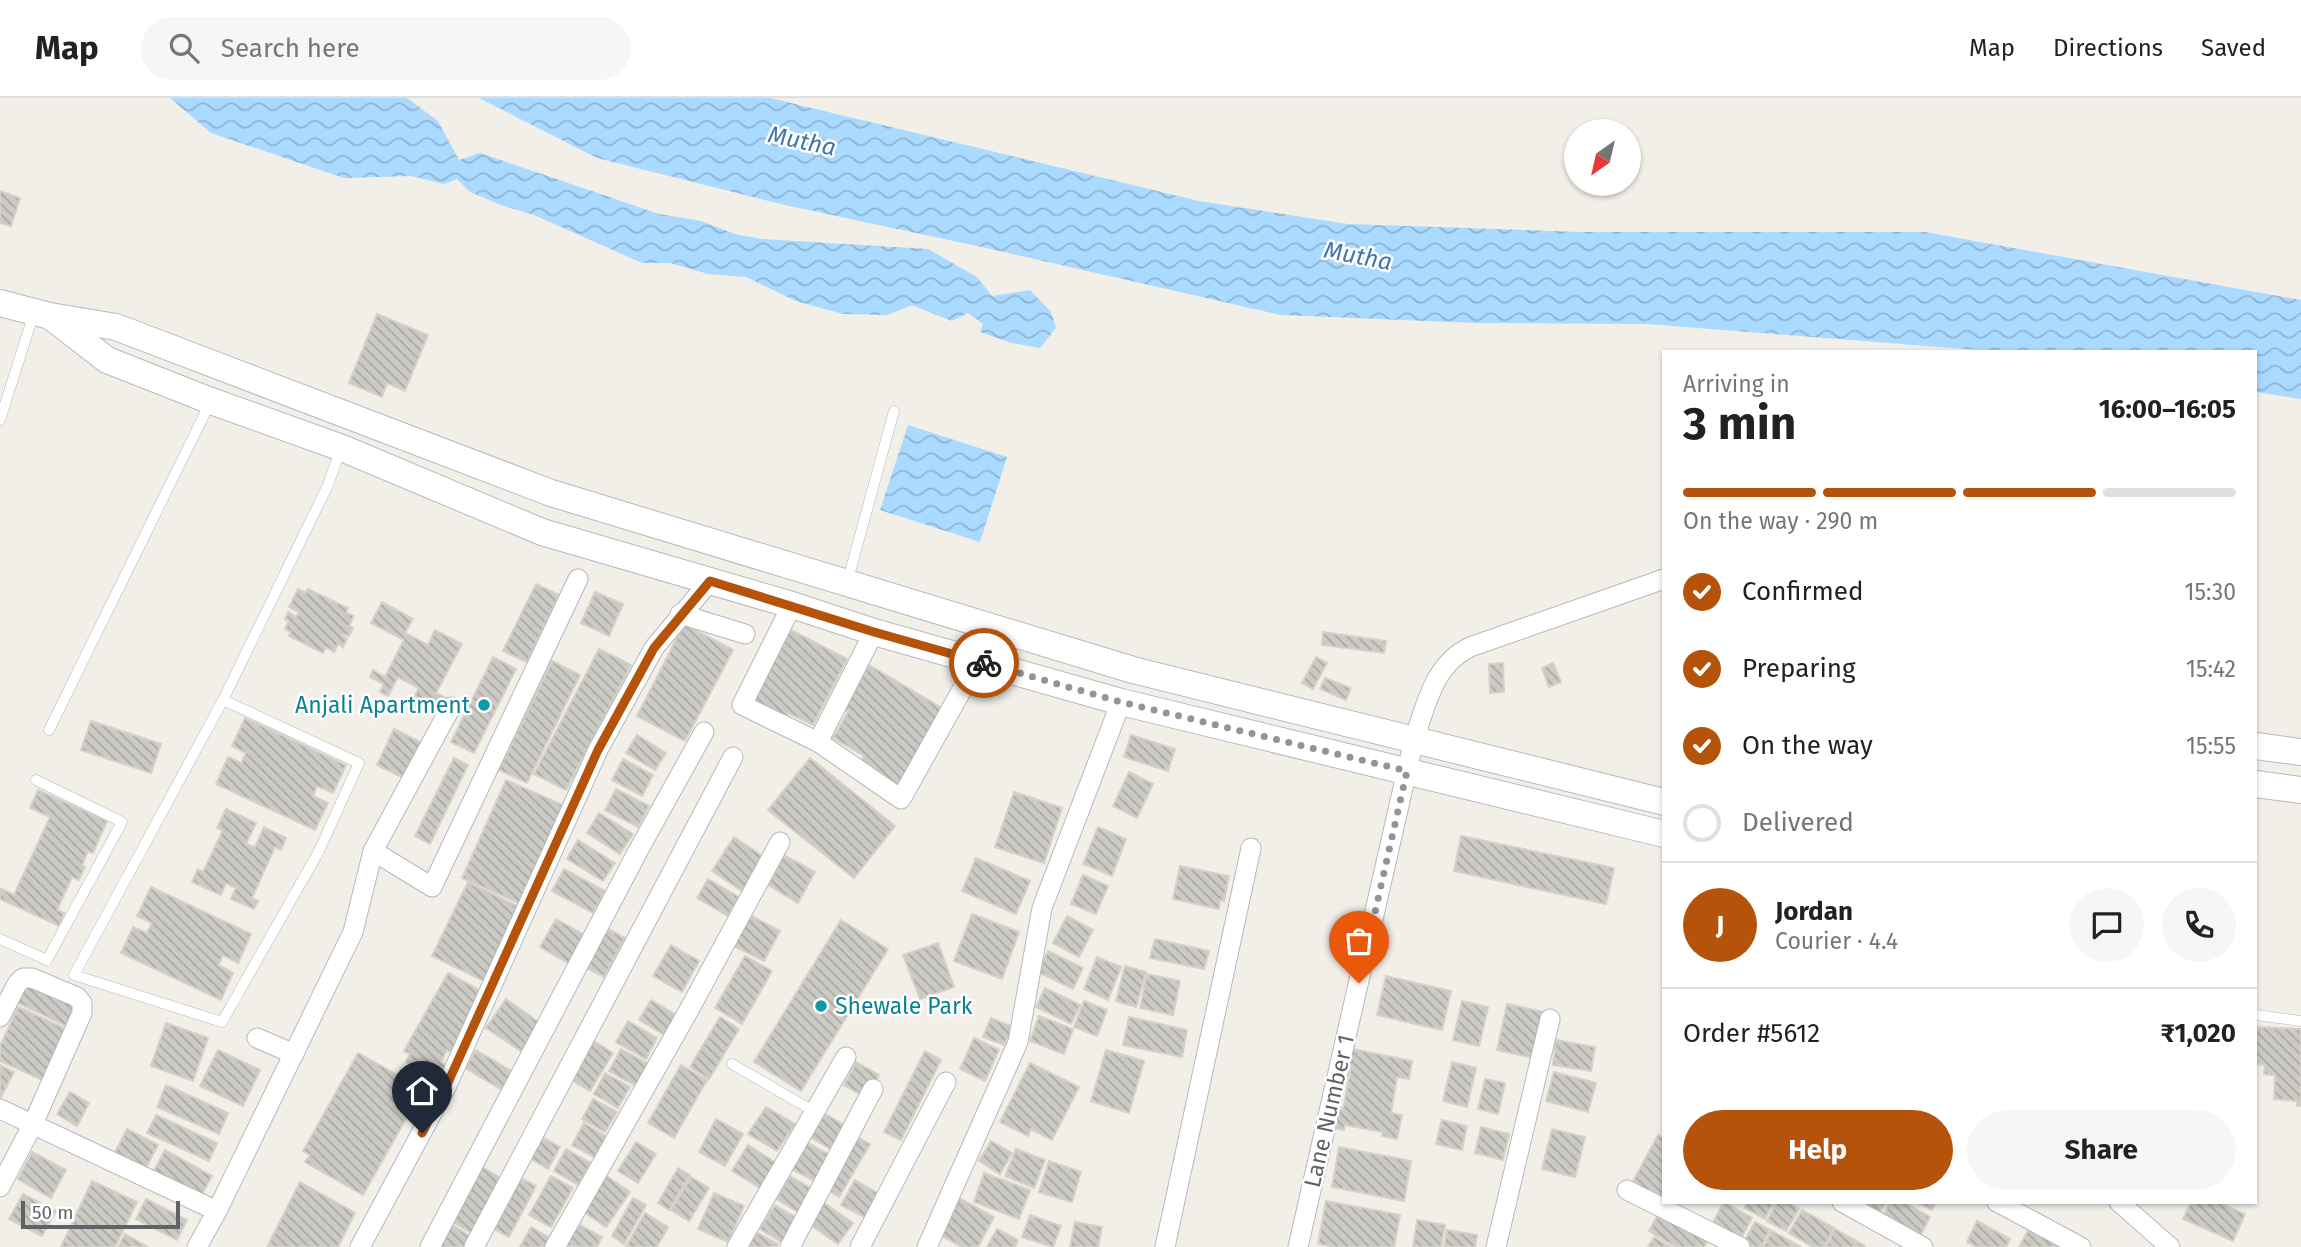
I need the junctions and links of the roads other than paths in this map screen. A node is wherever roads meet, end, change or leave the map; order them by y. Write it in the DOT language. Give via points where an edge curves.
graph roads {
  1 [pos="0,303"];
  2 [pos="42,314"];
  3 [pos="211,401"];
  4 [pos="894,411"];
  5 [pos="0,420"];
  6 [pos="342,448"];
  7 [pos="578,579"];
  8 [pos="1662,580"];
  9 [pos="710,581"];
  10 [pos="847,583"];
  11 [pos="792,605"];
  12 [pos="680,614"];
  13 [pos="874,632"];
  14 [pos="745,634"];
  15 [pos="978,661"];
  16 [pos="223,700"];
  17 [pos="1121,702"];
  18 [pos="451,707"];
  19 [pos="49,730"];
  20 [pos="705,732"];
  21 [pos="1415,740"];
  22 [pos="818,742"];
  23 [pos="2257,746"];
  24 [pos="2301,752"];
  25 [pos="733,757"];
  26 [pos="1407,771"];
  27 [pos="36,780"];
  28 [pos="2257,784"];
  29 [pos="2301,790"];
  30 [pos="1662,802"];
  31 [pos="1662,834"];
  32 [pos="780,842"];
  33 [pos="1251,848"];
  34 [pos="373,851"];
  35 [pos="0,939"];
  36 [pos="2257,1015"];
  37 [pos="0,1017"];
  38 [pos="1550,1019"];
  39 [pos="2301,1021"];
  40 [pos="257,1038"];
  41 [pos="294,1054"];
  42 [pos="846,1057"];
  43 [pos="733,1064"];
  44 [pos="946,1082"];
  45 [pos="873,1089"];
  46 [pos="0,1109"];
  47 [pos="816,1112"];
  48 [pos="33,1124"];
  49 [pos="0,1187"];
  50 [pos="1627,1190"];
  51 [pos="1846,1204"];
  52 [pos="2001,1204"];
  53 [pos="2121,1204"];
  54 [pos="217,1211"];
  55 [pos="197,1247"];
  56 [pos="360,1247"];
  57 [pos="430,1247"];
  58 [pos="474,1247"];
  59 [pos="555,1247"];
  60 [pos="737,1247"];
  61 [pos="790,1247"];
  62 [pos="860,1247"];
  63 [pos="927,1247"];
  64 [pos="1165,1247"];
  65 [pos="1298,1247"];
  66 [pos="1496,1247"];
  67 [pos="1741,1247"];
  68 [pos="1923,1247"];
  69 [pos="2081,1247"];
  70 [pos="2170,1247"];
  1 -- 2 [label="street"];
  2 -- 3 [label="street" via="107,360"];
  2 -- 5 [label="lane"];
  2 -- 10 [label="street" via="117,327 551,493"];
  3 -- 6 [label="street"];
  3 -- 19 [label="lane"];
  4 -- 10 [label="lane"];
  6 -- 9 [label="street" via="542,532"];
  6 -- 16 [label="lane"];
  7 -- 34 [label="street" via="432,887"];
  8 -- 21 [label="street, Lane Number 1" via="1458,653 1434,684"];
  9 -- 11 [label="street"];
  9 -- 12 [label="street"];
  10 -- 21 [label="street" via="1133,670"];
  11 -- 13 [label="street"];
  11 -- 22 [label="street" via="742,705"];
  12 -- 14 [label="street"];
  12 -- 56 [label="street" via="654,648 598,750 446,1087"];
  13 -- 15 [label="street"];
  13 -- 22 [label="street"];
  15 -- 17 [label="street"];
  15 -- 22 [label="street" via="901,799"];
  16 -- 16 [label="lane" via="74,975 222,1022 319,851 359,763"];
  17 -- 26 [label="street"];
  17 -- 63 [label="street" via="1042,908 1018,1042"];
  18 -- 34 [label="street"];
  20 -- 57 [label="street"];
  21 -- 26 [label="street, Lane Number 1"];
  21 -- 30 [label="street"];
  23 -- 24 [label="street"];
  25 -- 58 [label="street"];
  26 -- 31 [label="street"];
  26 -- 65 [label="street, Lane Number 1"];
  27 -- 35 [label="lane" via="121,822 47,960"];
  28 -- 29 [label="street"];
  32 -- 59 [label="street"];
  33 -- 64 [label="street"];
  34 -- 41 [label="street" via="353,932"];
  36 -- 39 [label="lane"];
  37 -- 48 [label="street" via="23,978 32,978 82,1003 82,1013"];
  38 -- 66 [label="street"];
  40 -- 41 [label="street"];
  41 -- 54 [label="street"];
  42 -- 47 [label="street"];
  43 -- 47 [label="lane"];
  44 -- 62 [label="street"];
  45 -- 61 [label="street"];
  46 -- 48 [label="street"];
  47 -- 60 [label="street"];
  48 -- 49 [label="street"];
  48 -- 54 [label="street"];
  50 -- 67 [label="street"];
  51 -- 68 [label="street"];
  52 -- 69 [label="street"];
  53 -- 70 [label="street"];
  54 -- 55 [label="street"];
}
